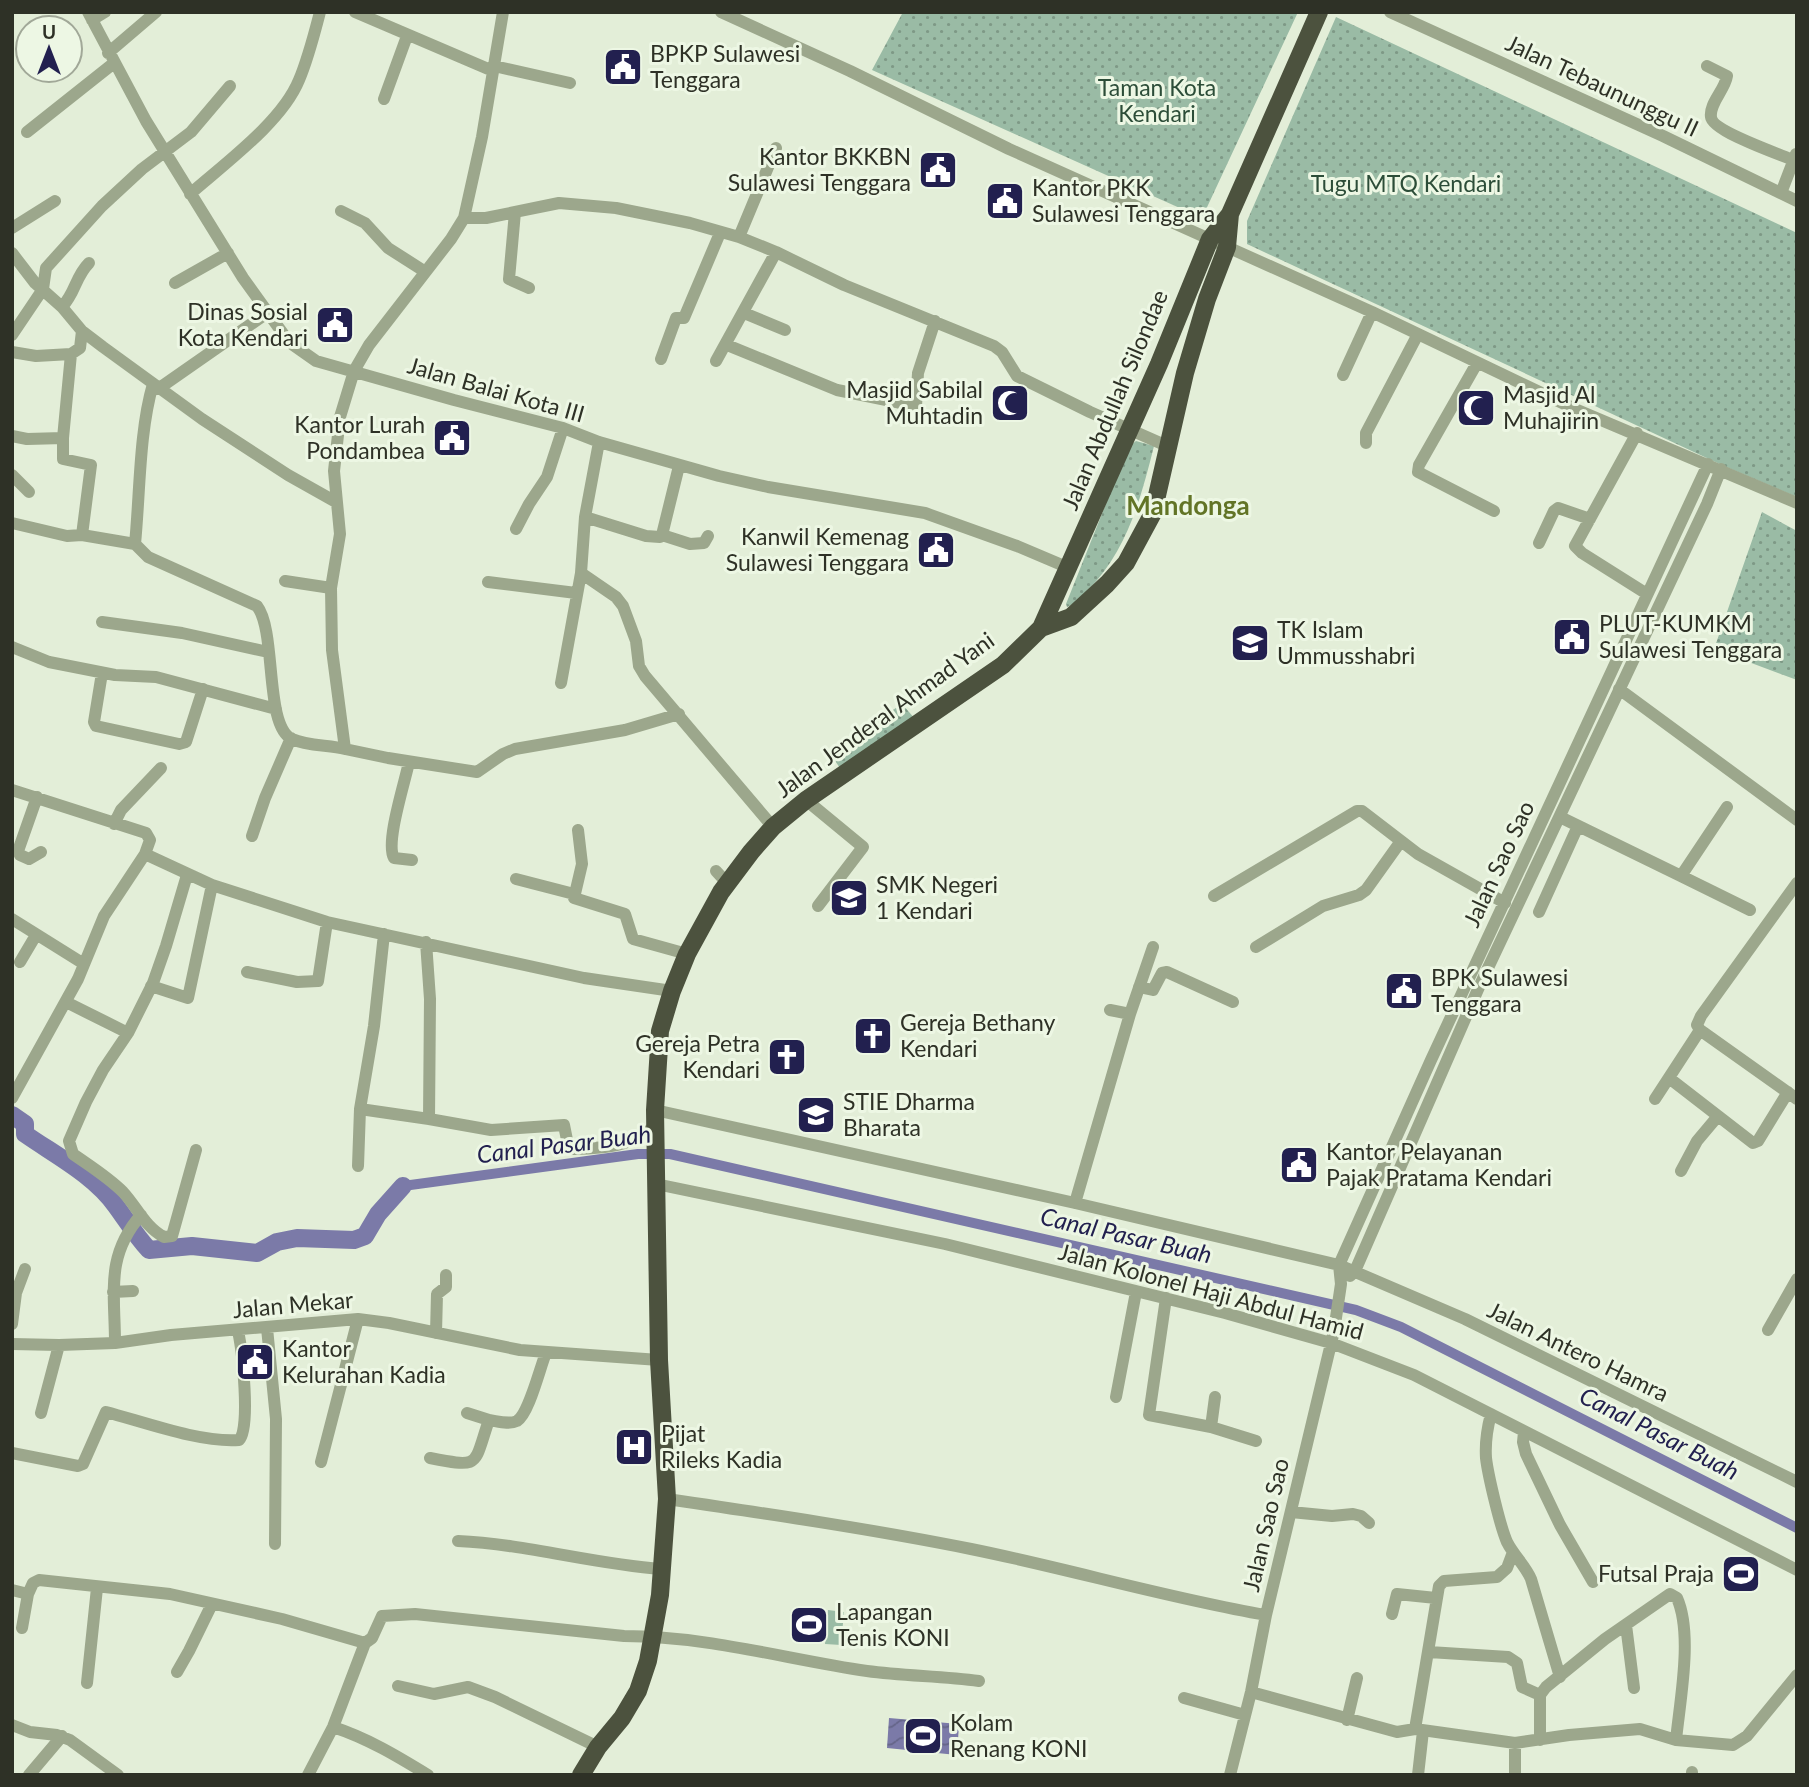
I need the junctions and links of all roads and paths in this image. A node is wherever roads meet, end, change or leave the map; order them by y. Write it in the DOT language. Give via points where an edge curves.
graph roads {
  1 [pos="105,12"];
  2 [pos="156,12"];
  3 [pos="320,12"];
  4 [pos="355,12"];
  5 [pos="503,12"];
  6 [pos="1319,12"];
  7 [pos="1390,12"];
  8 [pos="723,13"];
  9 [pos="90,16"];
  10 [pos="407,36"];
  11 [pos="111,58"];
  12 [pos="1707,66"];
  13 [pos="493,69"];
  14 [pos="570,83"];
  15 [pos="230,86"];
  16 [pos="384,99"];
  17 [pos="27,132"];
  18 [pos="776,148"];
  19 [pos="165,151"];
  20 [pos="1795,156"];
  21 [pos="1781,193"];
  22 [pos="190,194"];
  23 [pos="55,201"];
  24 [pos="1797,201"];
  25 [pos="341,211"];
  26 [pos="515,212"];
  27 [pos="1230,214"];
  28 [pos="464,218"];
  29 [pos="12,228"];
  30 [pos="720,233"];
  31 [pos="739,237"];
  32 [pos="1209,239"];
  33 [pos="1227,247"];
  34 [pos="776,252"];
  35 [pos="228,253"];
  36 [pos="14,258"];
  37 [pos="89,263"];
  38 [pos="46,268"];
  39 [pos="26,271"];
  40 [pos="424,271"];
  41 [pos="174,284"];
  42 [pos="529,288"];
  43 [pos="43,289"];
  44 [pos="62,307"];
  45 [pos="1372,312"];
  46 [pos="267,313"];
  47 [pos="744,313"];
  48 [pos="935,321"];
  49 [pos="785,330"];
  50 [pos="82,331"];
  51 [pos="1418,334"];
  52 [pos="12,335"];
  53 [pos="727,345"];
  54 [pos="103,347"];
  55 [pos="76,351"];
  56 [pos="12,352"];
  57 [pos="661,359"];
  58 [pos="716,361"];
  59 [pos="1477,363"];
  60 [pos="355,372"];
  61 [pos="1342,375"];
  62 [pos="156,387"];
  63 [pos="563,428"];
  64 [pos="1131,429"];
  65 [pos="1637,433"];
  66 [pos="12,436"];
  67 [pos="63,438"];
  68 [pos="599,442"];
  69 [pos="1366,443"];
  70 [pos="1167,446"];
  71 [pos="679,466"];
  72 [pos="1715,466"];
  73 [pos="12,475"];
  74 [pos="29,492"];
  75 [pos="336,502"];
  76 [pos="1797,503"];
  77 [pos="1494,511"];
  78 [pos="585,517"];
  79 [pos="1590,519"];
  80 [pos="12,523"];
  81 [pos="516,529"];
  82 [pos="82,535"];
  83 [pos="662,535"];
  84 [pos="708,536"];
  85 [pos="1539,543"];
  86 [pos="135,544"];
  87 [pos="1069,568"];
  88 [pos="581,573"];
  89 [pos="285,581"];
  90 [pos="488,582"];
  91 [pos="331,588"];
  92 [pos="576,593"];
  93 [pos="1647,594"];
  94 [pos="1053,600"];
  95 [pos="1071,617"];
  96 [pos="102,622"];
  97 [pos="1041,628"];
  98 [pos="12,647"];
  99 [pos="268,652"];
  100 [pos="102,673"];
  101 [pos="561,683"];
  102 [pos="203,689"];
  103 [pos="1619,690"];
  104 [pos="276,709"];
  105 [pos="679,714"];
  106 [pos="290,738"];
  107 [pos="345,749"];
  108 [pos="409,762"];
  109 [pos="161,768"];
  110 [pos="12,790"];
  111 [pos="37,797"];
  112 [pos="806,800"];
  113 [pos="1727,807"];
  114 [pos="1560,817"];
  115 [pos="1797,820"];
  116 [pos="114,824"];
  117 [pos="1578,826"];
  118 [pos="773,827"];
  119 [pos="578,830"];
  120 [pos="252,836"];
  121 [pos="1401,841"];
  122 [pos="41,852"];
  123 [pos="145,855"];
  124 [pos="412,860"];
  125 [pos="187,875"];
  126 [pos="1681,876"];
  127 [pos="516,879"];
  128 [pos="1797,883"];
  129 [pos="212,885"];
  130 [pos="574,894"];
  131 [pos="1213,897"];
  132 [pos="1505,903"];
  133 [pos="818,906"];
  134 [pos="1751,909"];
  135 [pos="1539,912"];
  136 [pos="12,919"];
  137 [pos="327,922"];
  138 [pos="384,934"];
  139 [pos="36,935"];
  140 [pos="426,942"];
  141 [pos="1153,947"];
  142 [pos="1256,947"];
  143 [pos="687,954"];
  144 [pos="20,962"];
  145 [pos="84,964"];
  146 [pos="247,972"];
  147 [pos="152,986"];
  148 [pos="1139,987"];
  149 [pos="672,991"];
  150 [pos="66,1002"];
  151 [pos="1233,1002"];
  152 [pos="1110,1010"];
  153 [pos="1130,1014"];
  154 [pos="1700,1030"];
  155 [pos="128,1033"];
  156 [pos="1669,1078"];
  157 [pos="1792,1095"];
  158 [pos="12,1098"];
  159 [pos="1655,1099"];
  160 [pos="360,1109"];
  161 [pos="1718,1116"];
  162 [pos="429,1119"];
  163 [pos="655,1124"];
  164 [pos="196,1150"];
  165 [pos="358,1166"];
  166 [pos="1681,1171"];
  167 [pos="657,1178"];
  168 [pos="1075,1203"];
  169 [pos="140,1216"];
  170 [pos="1339,1265"];
  171 [pos="25,1269"];
  172 [pos="1355,1271"];
  173 [pos="446,1275"];
  174 [pos="1797,1279"];
  175 [pos="1341,1284"];
  176 [pos="133,1291"];
  177 [pos="113,1292"];
  178 [pos="1136,1292"];
  179 [pos="1166,1298"];
  180 [pos="358,1319"];
  181 [pos="12,1324"];
  182 [pos="267,1328"];
  183 [pos="1768,1330"];
  184 [pos="239,1331"];
  185 [pos="436,1333"];
  186 [pos="1332,1337"];
  187 [pos="116,1343"];
  188 [pos="12,1344"];
  189 [pos="59,1345"];
  190 [pos="545,1353"];
  191 [pos="659,1360"];
  192 [pos="1116,1397"];
  193 [pos="1215,1397"];
  194 [pos="41,1413"];
  195 [pos="467,1413"];
  196 [pos="1491,1414"];
  197 [pos="489,1420"];
  198 [pos="1211,1427"];
  199 [pos="1524,1432"];
  200 [pos="1256,1441"];
  201 [pos="12,1453"];
  202 [pos="430,1458"];
  203 [pos="321,1462"];
  204 [pos="1797,1482"];
  205 [pos="667,1499"];
  206 [pos="1291,1512"];
  207 [pos="1369,1523"];
  208 [pos="458,1541"];
  209 [pos="275,1544"];
  210 [pos="1513,1552"];
  211 [pos="662,1569"];
  212 [pos="1797,1570"];
  213 [pos="1593,1582"];
  214 [pos="97,1588"];
  215 [pos="12,1590"];
  216 [pos="28,1594"];
  217 [pos="1436,1598"];
  218 [pos="212,1604"];
  219 [pos="1392,1614"];
  220 [pos="1266,1615"];
  221 [pos="1626,1625"];
  222 [pos="22,1628"];
  223 [pos="653,1636"];
  224 [pos="365,1643"];
  225 [pos="1429,1652"];
  226 [pos="177,1672"];
  227 [pos="1560,1677"];
  228 [pos="1357,1678"];
  229 [pos="979,1681"];
  230 [pos="87,1683"];
  231 [pos="1794,1683"];
  232 [pos="398,1686"];
  233 [pos="1634,1688"];
  234 [pos="1251,1692"];
  235 [pos="1540,1695"];
  236 [pos="1184,1698"];
  237 [pos="1245,1715"];
  238 [pos="1347,1720"];
  239 [pos="12,1725"];
  240 [pos="333,1727"];
  241 [pos="1419,1730"];
  242 [pos="62,1736"];
  243 [pos="1676,1740"];
  244 [pos="1540,1741"];
  245 [pos="1515,1743"];
  246 [pos="598,1747"];
  247 [pos="29,1775"];
  248 [pos="118,1775"];
  249 [pos="308,1775"];
  250 [pos="428,1775"];
  251 [pos="581,1775"];
  252 [pos="1230,1775"];
  253 [pos="1418,1775"];
  254 [pos="1515,1775"];
  1 -- 9 [label="street"];
  2 -- 11 [label="street"];
  3 -- 22 [label="street" via="290,96 248,144"];
  4 -- 10 [label="street"];
  5 -- 13 [label="street"];
  6 -- 27 [label="highway, Jalan Abdullah Silondae"];
  7 -- 21 [label="street, Jalan Tebaununggu II"];
  8 -- 32 [label="street"];
  9 -- 11 [label="street, Jalan Balai Kota III"];
  10 -- 13 [label="street"];
  10 -- 16 [label="street"];
  11 -- 17 [label="street"];
  11 -- 19 [label="street, Jalan Balai Kota III"];
  12 -- 20 [label="street" via="1727,76 1712,108 1713,124"];
  13 -- 14 [label="street"];
  13 -- 28 [label="street"];
  15 -- 19 [label="street" via="204,119"];
  18 -- 31 [label="street"];
  19 -- 22 [label="street, Jalan Balai Kota III"];
  19 -- 38 [label="street" via="102,206"];
  20 -- 21 [label="street"];
  21 -- 24 [label="street, Jalan Tebaununggu II"];
  22 -- 35 [label="street, Jalan Balai Kota III"];
  23 -- 29 [label="street"];
  25 -- 40 [label="street" via="365,223 388,247"];
  26 -- 28 [label="street"];
  26 -- 30 [label="street" via="545,204 586,204 643,212"];
  26 -- 42 [label="street" via="509,279"];
  27 -- 32 [label="highway, Jalan Abdullah Silondae"];
  27 -- 33 [label="highway, Jalan Jenderal Ahmad Yani"];
  28 -- 40 [label="street"];
  30 -- 31 [label="street"];
  30 -- 57 [label="street" via="684,318 676,318"];
  31 -- 34 [label="street"];
  32 -- 33 [label="street"];
  32 -- 64 [label="highway, Jalan Abdullah Silondae"];
  33 -- 45 [label="street"];
  33 -- 70 [label="highway, Jalan Jenderal Ahmad Yani" via="1207,299"];
  34 -- 47 [label="street"];
  34 -- 48 [label="street"];
  35 -- 41 [label="street"];
  35 -- 46 [label="street, Jalan Balai Kota III"];
  36 -- 39 [label="street"];
  37 -- 44 [label="street"];
  38 -- 39 [label="street"];
  38 -- 43 [label="street"];
  39 -- 43 [label="street"];
  40 -- 60 [label="street" via="369,345"];
  43 -- 44 [label="street"];
  43 -- 52 [label="street"];
  44 -- 50 [label="street"];
  45 -- 51 [label="street"];
  45 -- 61 [label="street"];
  46 -- 60 [label="street, Jalan Balai Kota III" via="304,354"];
  46 -- 62 [label="street"];
  47 -- 49 [label="street"];
  47 -- 53 [label="street"];
  48 -- 53 [label="street" via="918,373 916,406 837,390"];
  48 -- 64 [label="street" via="994,346 1017,376"];
  50 -- 54 [label="street"];
  50 -- 55 [label="street"];
  51 -- 59 [label="street"];
  51 -- 69 [label="street" via="1366,433"];
  53 -- 58 [label="street"];
  54 -- 55 [label="street"];
  54 -- 62 [label="street"];
  55 -- 56 [label="street" via="36,356"];
  55 -- 67 [label="street"];
  59 -- 65 [label="street"];
  59 -- 77 [label="street" via="1418,471"];
  60 -- 63 [label="street, Jalan Balai Kota III"];
  60 -- 75 [label="street" via="340,416"];
  62 -- 75 [label="street"];
  62 -- 86 [label="street" via="149,400"];
  63 -- 68 [label="street, Jalan Balai Kota III"];
  63 -- 81 [label="street" via="547,477"];
  64 -- 70 [label="street"];
  64 -- 87 [label="highway, Jalan Abdullah Silondae"];
  65 -- 72 [label="street"];
  65 -- 79 [label="street"];
  66 -- 67 [label="street"];
  67 -- 82 [label="street" via="63,459 91,465"];
  68 -- 71 [label="street, Jalan Balai Kota III"];
  68 -- 78 [label="street"];
  70 -- 95 [label="highway, Jalan Jenderal Ahmad Yani" via="1153,513 1126,563"];
  71 -- 83 [label="street"];
  71 -- 87 [label="street, Jalan Balai Kota III" via="768,487 925,513"];
  72 -- 76 [label="street"];
  72 -- 93 [label="street, Jalan Sao Sao"];
  72 -- 103 [label="street, Jalan Sao Sao" via="1707,504"];
  73 -- 74 [label="street"];
  75 -- 91 [label="street" via="340,534"];
  78 -- 83 [label="street" via="646,536"];
  78 -- 88 [label="street"];
  79 -- 85 [label="street" via="1558,508"];
  79 -- 93 [label="street" via="1577,550"];
  80 -- 82 [label="street" via="66,536"];
  82 -- 86 [label="street"];
  83 -- 84 [label="street" via="694,545 704,543"];
  86 -- 99 [label="street" via="148,557 257,606"];
  87 -- 94 [label="highway, Jalan Abdullah Silondae"];
  88 -- 92 [label="street"];
  88 -- 105 [label="street" via="623,606 640,669"];
  89 -- 91 [label="street"];
  90 -- 92 [label="street"];
  91 -- 107 [label="street" via="332,650"];
  92 -- 101 [label="street"];
  93 -- 132 [label="street, Jalan Sao Sao"];
  94 -- 95 [label="highway"];
  94 -- 97 [label="highway, Jalan Abdullah Silondae"];
  95 -- 97 [label="highway, Jalan Jenderal Ahmad Yani"];
  96 -- 99 [label="street" via="182,632"];
  97 -- 112 [label="highway, Jalan Jenderal Ahmad Yani" via="993,673"];
  98 -- 100 [label="street" via="49,662"];
  99 -- 104 [label="street"];
  100 -- 102 [label="street" via="156,677"];
  100 -- 102 [label="street" via="96,726 179,744 190,734"];
  102 -- 104 [label="street"];
  103 -- 114 [label="street, Jalan Sao Sao"];
  103 -- 115 [label="street"];
  104 -- 106 [label="street"];
  105 -- 108 [label="street" via="625,730 515,749 477,772"];
  105 -- 118 [label="street"];
  106 -- 107 [label="street"];
  106 -- 120 [label="street"];
  107 -- 108 [label="street"];
  108 -- 124 [label="street" via="391,853 394,858"];
  109 -- 116 [label="street" via="121,810"];
  110 -- 111 [label="street"];
  111 -- 116 [label="street"];
  111 -- 122 [label="street" via="18,851 29,859"];
  112 -- 118 [label="highway, Jalan Jenderal Ahmad Yani"];
  112 -- 133 [label="street" via="863,847"];
  113 -- 126 [label="street"];
  114 -- 117 [label="street"];
  114 -- 172 [label="street, Jalan Sao Sao" via="1479,987"];
  116 -- 123 [label="street" via="148,835"];
  117 -- 126 [label="street"];
  117 -- 135 [label="street"];
  118 -- 143 [label="highway, Jalan Jenderal Ahmad Yani" via="721,877"];
  119 -- 130 [label="street" via="582,864"];
  121 -- 131 [label="street" via="1357,811"];
  121 -- 132 [label="street"];
  121 -- 142 [label="street" via="1366,890 1323,906"];
  123 -- 125 [label="street"];
  123 -- 145 [label="street" via="104,916"];
  125 -- 129 [label="street"];
  125 -- 147 [label="street"];
  126 -- 134 [label="street"];
  127 -- 130 [label="street"];
  128 -- 154 [label="street" via="1701,1016"];
  129 -- 137 [label="street"];
  129 -- 147 [label="street" via="188,998"];
  130 -- 143 [label="street" via="576,899 625,914 633,939"];
  132 -- 170 [label="street, Jalan Sao Sao"];
  136 -- 139 [label="street"];
  137 -- 138 [label="street"];
  137 -- 146 [label="street" via="316,982"];
  138 -- 140 [label="street"];
  138 -- 160 [label="street"];
  139 -- 144 [label="street"];
  139 -- 145 [label="street"];
  140 -- 149 [label="street" via="584,978"];
  140 -- 162 [label="street"];
  141 -- 148 [label="street"];
  143 -- 149 [label="highway, Jalan Jenderal Ahmad Yani"];
  145 -- 150 [label="street"];
  147 -- 155 [label="street"];
  148 -- 151 [label="street" via="1153,989 1167,972"];
  148 -- 153 [label="street"];
  149 -- 163 [label="highway, Jalan Jenderal Ahmad Yani" via="660,1031"];
  150 -- 155 [label="street"];
  150 -- 158 [label="street"];
  152 -- 153 [label="street"];
  153 -- 168 [label="street"];
  154 -- 156 [label="street"];
  154 -- 157 [label="street"];
  155 -- 169 [label="street" via="86,1102 69,1145 73,1154 108,1178"];
  156 -- 159 [label="street"];
  156 -- 161 [label="street"];
  157 -- 161 [label="street" via="1756,1143"];
  160 -- 162 [label="street"];
  160 -- 165 [label="street"];
  161 -- 166 [label="street"];
  162 -- 163 [label="street" via="491,1130 562,1125 573,1149 631,1141 643,1137"];
  163 -- 167 [label="highway, Jalan Jenderal Ahmad Yani"];
  163 -- 168 [label="street, Jalan Antero Hamra"];
  164 -- 169 [label="street" via="172,1236 154,1232"];
  167 -- 178 [label="street, Jalan Kolonel Haji Abdul Hamid"];
  167 -- 191 [label="highway, Jalan Jenderal Ahmad Yani"];
  168 -- 170 [label="street, Jalan Antero Hamra"];
  169 -- 177 [label="street" via="119,1248"];
  170 -- 172 [label="street, Jalan Antero Hamra"];
  170 -- 175 [label="street, Jalan Sao Sao"];
  171 -- 181 [label="street"];
  172 -- 175 [label="street, Jalan Sao Sao"];
  172 -- 204 [label="street, Jalan Antero Hamra" via="1477,1325"];
  173 -- 185 [label="street" via="446,1287 437,1294"];
  174 -- 183 [label="street"];
  175 -- 186 [label="street, Jalan Sao Sao"];
  176 -- 177 [label="street"];
  177 -- 187 [label="street"];
  178 -- 179 [label="street, Jalan Kolonel Haji Abdul Hamid"];
  178 -- 192 [label="street"];
  179 -- 186 [label="street, Jalan Kolonel Haji Abdul Hamid"];
  179 -- 198 [label="street" via="1148,1413"];
  180 -- 182 [label="street, Jalan Mekar"];
  180 -- 185 [label="street, Jalan Mekar"];
  180 -- 203 [label="street"];
  182 -- 184 [label="street, Jalan Mekar"];
  182 -- 209 [label="street" via="276,1419"];
  184 -- 187 [label="street, Jalan Mekar"];
  184 -- 201 [label="street" via="245,1432 239,1440 183,1432 106,1412 83,1464"];
  185 -- 190 [label="street, Jalan Mekar"];
  186 -- 196 [label="street, Jalan Kolonel Haji Abdul Hamid"];
  186 -- 206 [label="street, Jalan Sao Sao"];
  187 -- 189 [label="street, Jalan Mekar"];
  188 -- 189 [label="street, Jalan Mekar"];
  189 -- 194 [label="street"];
  190 -- 191 [label="street, Jalan Mekar"];
  190 -- 197 [label="street" via="519,1419"];
  191 -- 205 [label="highway, Jalan Jenderal Ahmad Yani"];
  193 -- 198 [label="street"];
  195 -- 197 [label="street"];
  196 -- 199 [label="street, Jalan Kolonel Haji Abdul Hamid"];
  196 -- 210 [label="street" via="1486,1459"];
  197 -- 202 [label="street" via="477,1459 470,1464"];
  198 -- 200 [label="street"];
  199 -- 212 [label="street, Jalan Kolonel Haji Abdul Hamid"];
  199 -- 213 [label="street" via="1525,1454"];
  205 -- 211 [label="highway, Jalan Jenderal Ahmad Yani"];
  205 -- 220 [label="street" via="970,1549"];
  206 -- 207 [label="street" via="1353,1514"];
  206 -- 220 [label="street, Jalan Sao Sao"];
  208 -- 211 [label="street"];
  210 -- 217 [label="street" via="1502,1574 1444,1580"];
  210 -- 227 [label="street" via="1531,1579"];
  211 -- 223 [label="highway, Jalan Jenderal Ahmad Yani"];
  214 -- 216 [label="street" via="40,1580"];
  214 -- 218 [label="street" via="170,1594"];
  214 -- 230 [label="street"];
  215 -- 216 [label="street"];
  216 -- 222 [label="street"];
  217 -- 219 [label="street" via="1397,1594"];
  217 -- 225 [label="street"];
  218 -- 224 [label="street"];
  218 -- 226 [label="street"];
  220 -- 234 [label="street, Jalan Sao Sao"];
  221 -- 227 [label="street"];
  221 -- 233 [label="street"];
  221 -- 243 [label="street" via="1668,1595 1677,1598 1683,1618 1683,1672"];
  223 -- 224 [label="street" via="387,1614"];
  223 -- 229 [label="street" via="868,1671"];
  223 -- 246 [label="highway, Jalan Jenderal Ahmad Yani" via="638,1691"];
  224 -- 240 [label="street"];
  225 -- 235 [label="street" via="1508,1657 1517,1663 1522,1687"];
  225 -- 241 [label="street"];
  227 -- 235 [label="street"];
  228 -- 238 [label="street"];
  231 -- 243 [label="street" via="1747,1736 1733,1745"];
  232 -- 246 [label="street" via="434,1693 468,1687"];
  234 -- 237 [label="street, Jalan Sao Sao"];
  234 -- 238 [label="street"];
  235 -- 244 [label="street"];
  236 -- 237 [label="street"];
  237 -- 252 [label="street, Jalan Sao Sao"];
  238 -- 241 [label="street" via="1397,1732"];
  239 -- 242 [label="street"];
  240 -- 249 [label="street"];
  240 -- 250 [label="street" via="356,1734"];
  241 -- 245 [label="street"];
  241 -- 253 [label="street"];
  242 -- 247 [label="street"];
  242 -- 248 [label="street"];
  243 -- 244 [label="street" via="1640,1729"];
  244 -- 245 [label="street"];
  245 -- 254 [label="street"];
  246 -- 251 [label="highway, Jalan Jenderal Ahmad Yani"];
}
